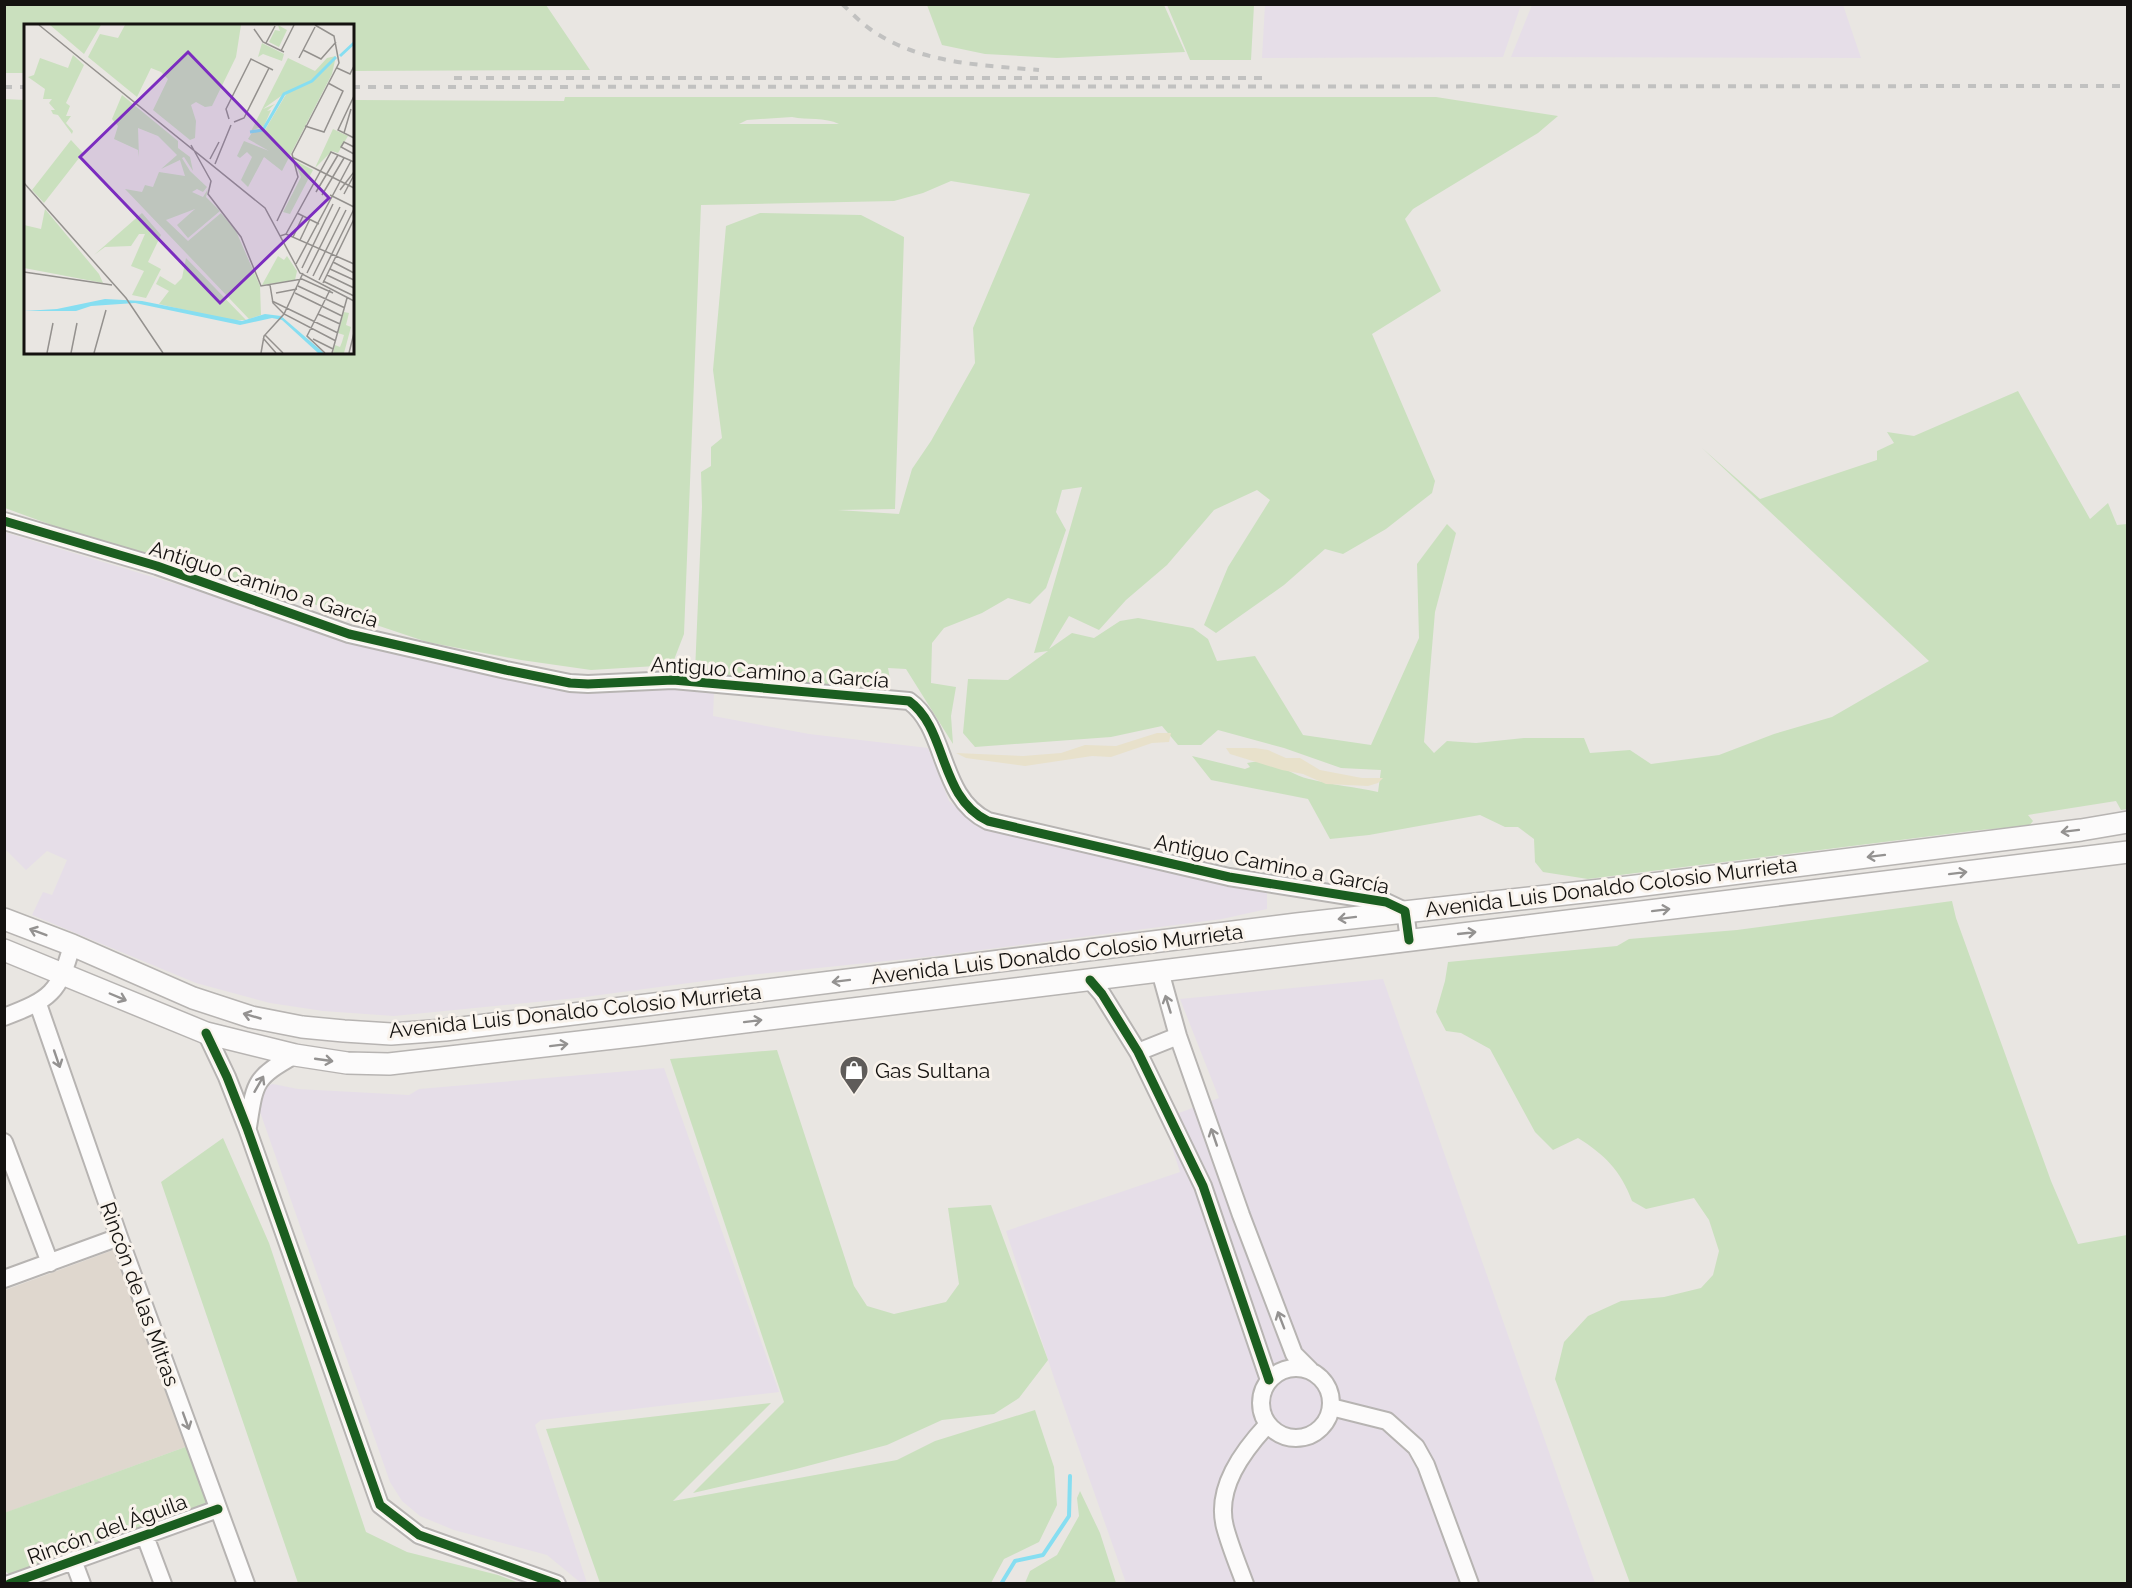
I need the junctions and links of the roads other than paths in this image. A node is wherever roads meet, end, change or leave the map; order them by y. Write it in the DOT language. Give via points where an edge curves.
graph roads {
  1 [pos="4,520"];
  2 [pos="2127,822"];
  3 [pos="2127,852"];
  4 [pos="1405,910"];
  5 [pos="4,919"];
  6 [pos="1409,940"];
  7 [pos="72,945"];
  8 [pos="4,950"];
  9 [pos="1160,971"];
  10 [pos="64,974"];
  11 [pos="1090,980"];
  12 [pos="38,1004"];
  13 [pos="4,1017"];
  14 [pos="522,1021"];
  15 [pos="206,1033"];
  16 [pos="1178,1036"];
  17 [pos="524,1049"];
  18 [pos="1138,1052"];
  19 [pos="295,1055"];
  20 [pos="247,1128"];
  21 [pos="4,1142"];
  22 [pos="119,1237"];
  23 [pos="50,1263"];
  24 [pos="4,1279"];
  25 [pos="1310,1370"];
  26 [pos="1269,1380"];
  27 [pos="1331,1407"];
  28 [pos="1268,1424"];
  29 [pos="218,1509"];
  30 [pos="145,1536"];
  31 [pos="73,1560"];
  32 [pos="9,1584"];
  33 [pos="82,1584"];
  34 [pos="164,1584"];
  35 [pos="246,1584"];
  36 [pos="556,1584"];
  37 [pos="1245,1584"];
  38 [pos="1470,1584"];
  1 -- 4 [label="street, Antiguo Camino a García" via="157,566 349,634 527,674 588,684 673,680 909,700 927,722 957,793 975,815 988,821 1229,877 1386,902"];
  2 -- 4 [label="main road, Avenida Luis Donaldo Colosio Murrieta, one-way" via="1628,887"];
  6 -- 3 [label="main road, Avenida Luis Donaldo Colosio Murrieta, one-way"];
  4 -- 6 [label="street"];
  4 -- 14 [label="main road, Avenida Luis Donaldo Colosio Murrieta, one-way"];
  7 -- 5 [label="main road, Avenida Luis Donaldo Colosio Murrieta, one-way"];
  6 -- 9 [label="main road, Avenida Luis Donaldo Colosio Murrieta"];
  7 -- 10 [label="street"];
  14 -- 7 [label="main road, Avenida Luis Donaldo Colosio Murrieta, one-way" via="391,1034 302,1027 252,1017 193,998"];
  8 -- 10 [label="main road, Avenida Luis Donaldo Colosio Murrieta"];
  9 -- 11 [label="main road, Avenida Luis Donaldo Colosio Murrieta"];
  16 -- 9 [label="street, one-way"];
  10 -- 12 [label="street"];
  10 -- 15 [label="main road, Avenida Luis Donaldo Colosio Murrieta, one-way"];
  17 -- 11 [label="main road, Avenida Luis Donaldo Colosio Murrieta, one-way"];
  11 -- 18 [label="street"];
  12 -- 13 [label="street"];
  12 -- 22 [label="street, Rincón de las Mitras, one-way"];
  14 -- 17 [label="main road"];
  15 -- 19 [label="main road, Avenida Luis Donaldo Colosio Murrieta"];
  15 -- 20 [label="street"];
  16 -- 18 [label="street"];
  25 -- 16 [label="street, one-way" via="1294,1354"];
  19 -- 17 [label="main road, Avenida Luis Donaldo Colosio Murrieta, one-way" via="347,1063 389,1064"];
  18 -- 26 [label="street" via="1203,1186"];
  20 -- 19 [label="street, one-way" via="253,1094 261,1077"];
  20 -- 36 [label="street" via="380,1505 420,1535"];
  21 -- 23 [label="street"];
  22 -- 23 [label="street"];
  22 -- 29 [label="street, Rincón de las Mitras, one-way"];
  23 -- 24 [label="street"];
  25 -- 26 [label="street" via="1287,1368"];
  25 -- 27 [label="street" via="1327,1385"];
  26 -- 28 [label="street" via="1261,1402"];
  27 -- 28 [label="street" via="1328,1419 1311,1435 1288,1437"];
  27 -- 38 [label="street" via="1387,1421 1416,1447"];
  28 -- 37 [label="street" via="1237,1464 1224,1504 1224,1525"];
  29 -- 30 [label="street, Rincón del Águila"];
  29 -- 35 [label="street, Rincón de las Mitras"];
  30 -- 31 [label="street, Rincón del Águila"];
  30 -- 34 [label="street"];
  31 -- 32 [label="street, Rincón del Águila"];
  31 -- 33 [label="street"];
}
